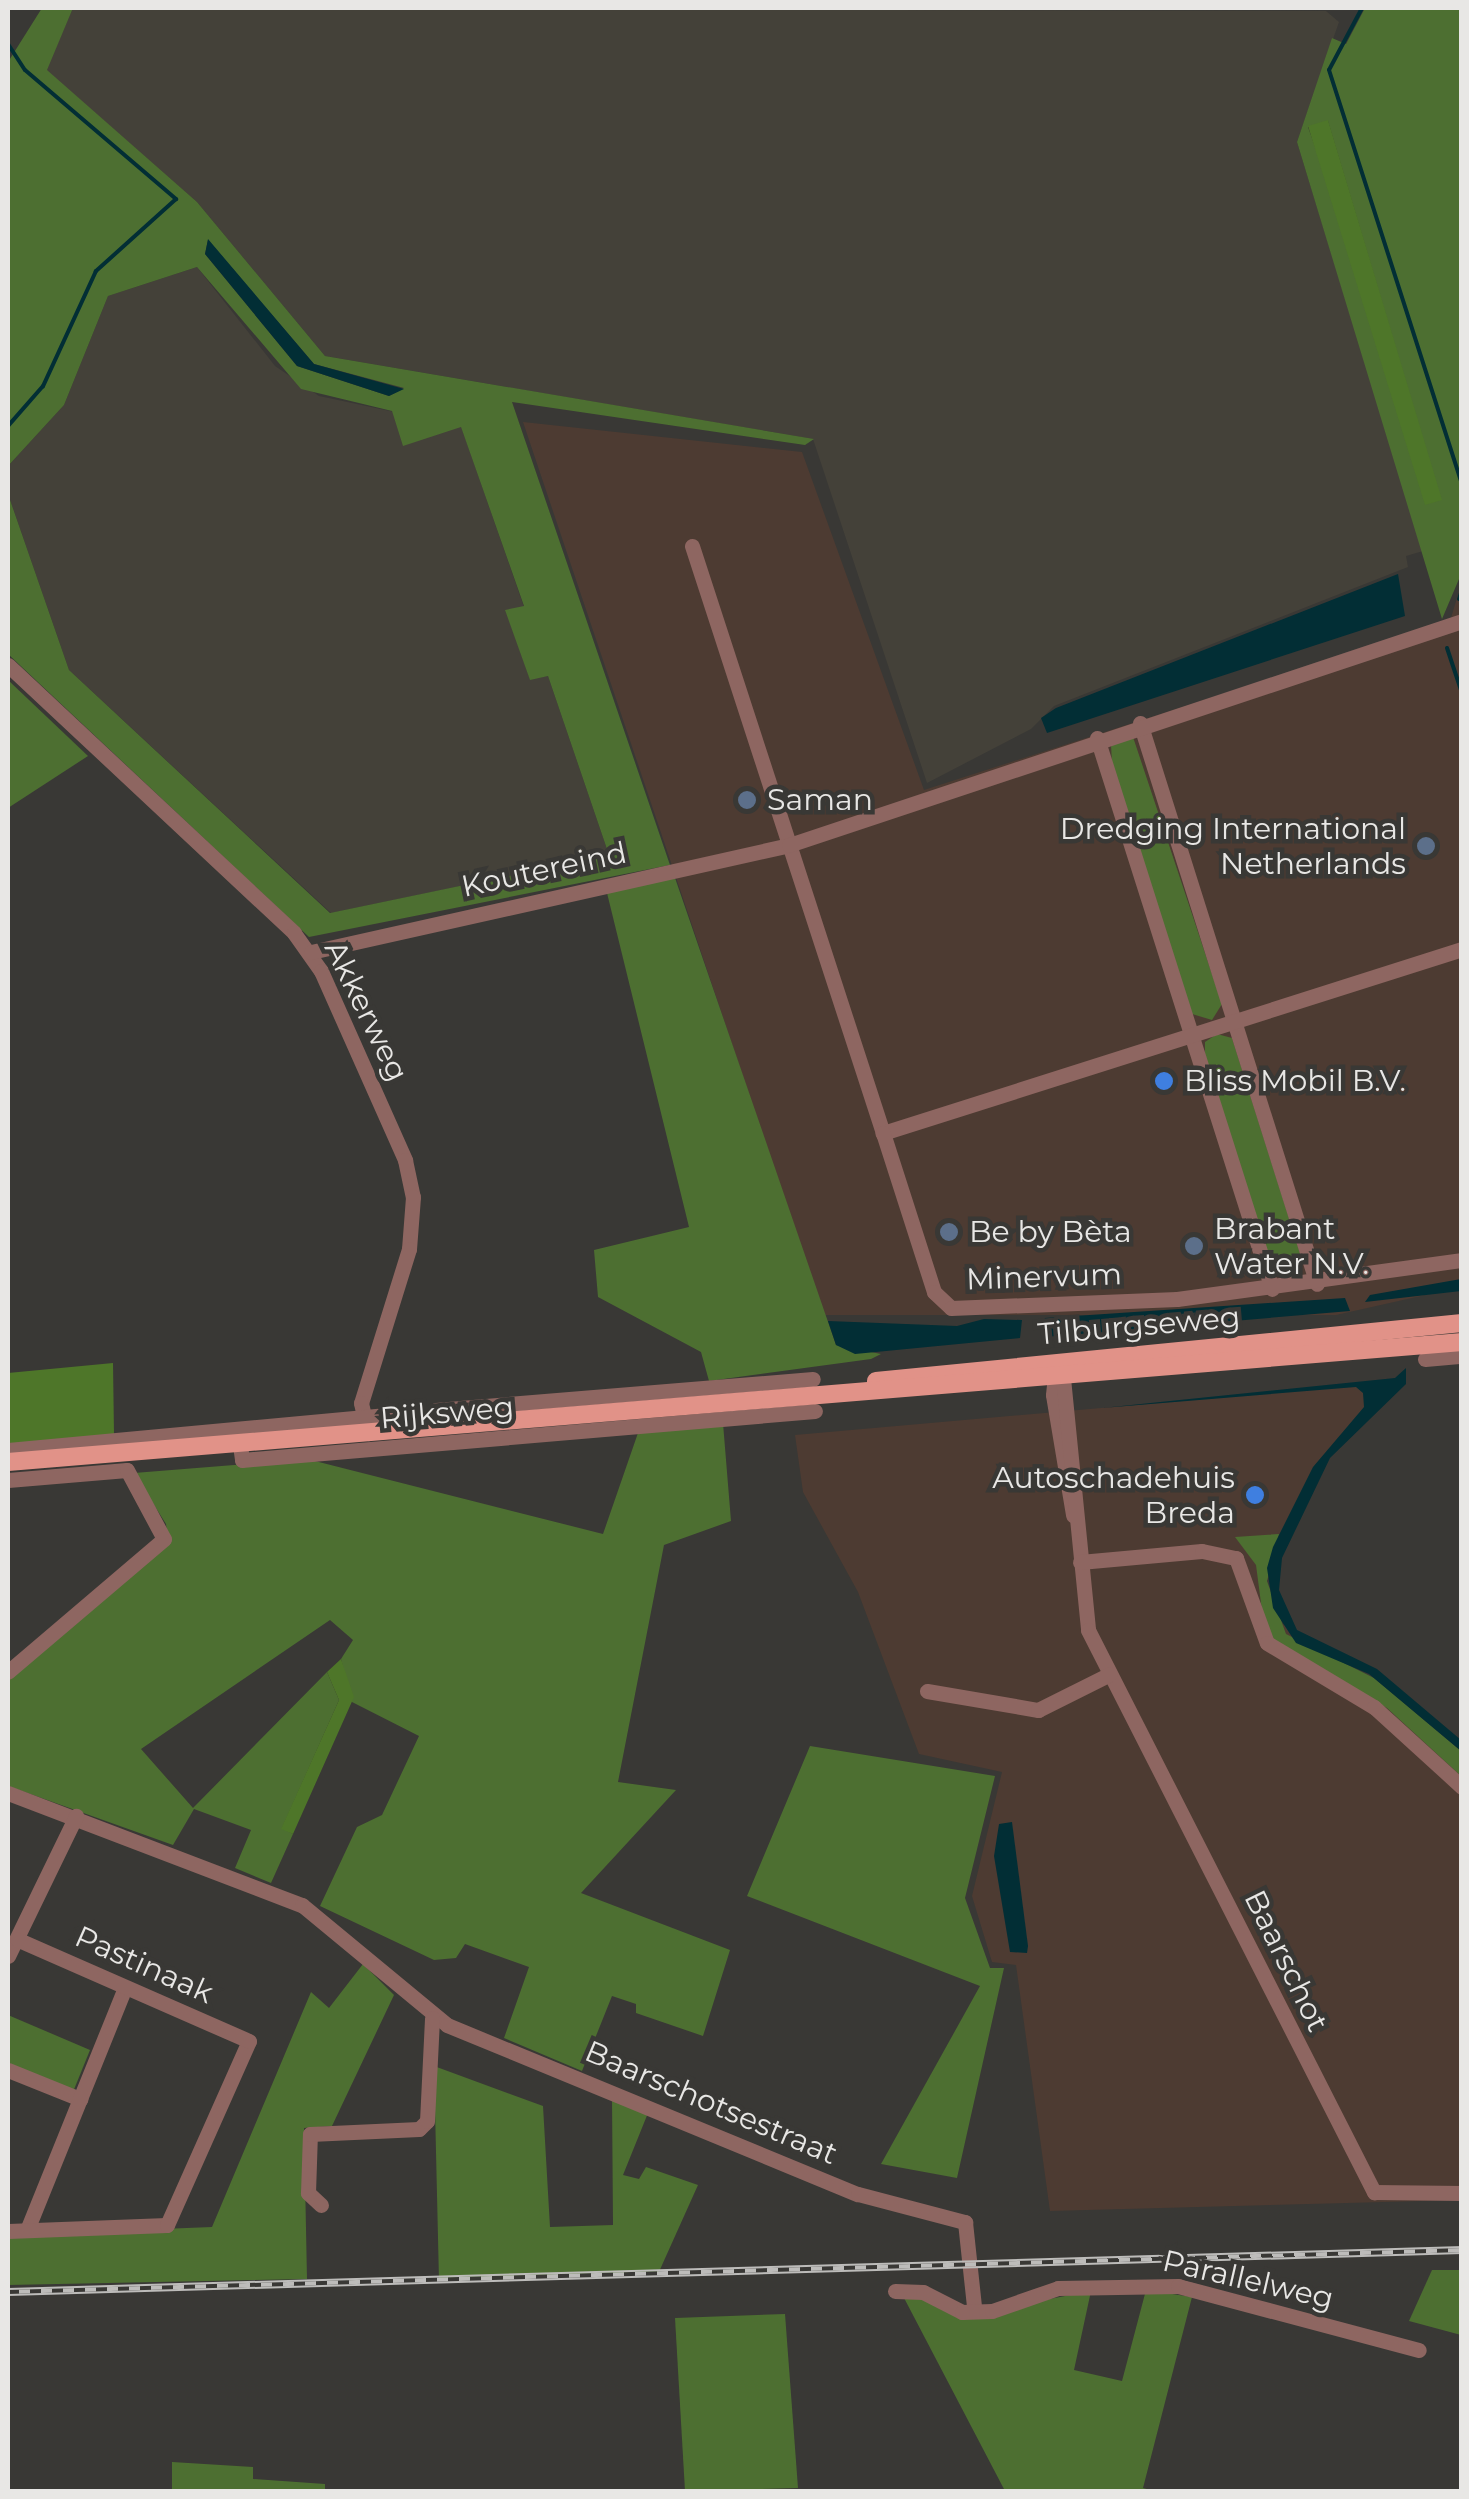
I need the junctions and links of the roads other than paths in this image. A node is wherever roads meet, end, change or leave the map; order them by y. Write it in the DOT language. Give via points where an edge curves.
graph roads {
  1 [pos="692,546"];
  2 [pos="1462,621"];
  3 [pos="8,665"];
  4 [pos="1140,723"];
  5 [pos="1098,738"];
  6 [pos="790,845"];
  7 [pos="1462,948"];
  8 [pos="311,952"];
  9 [pos="1234,1021"];
  10 [pos="1191,1034"];
  11 [pos="883,1133"];
  12 [pos="1462,1260"];
  13 [pos="1317,1284"];
  14 [pos="1272,1289"];
  15 [pos="1462,1323"];
  16 [pos="1462,1342"];
  17 [pos="1462,1356"];
  18 [pos="1425,1359"];
  19 [pos="1059,1371"];
  20 [pos="818,1394"];
  21 [pos="582,1407"];
  22 [pos="436,1410"];
  23 [pos="667,1412"];
  24 [pos="405,1413"];
  25 [pos="365,1426"];
  26 [pos="240,1444"];
  27 [pos="8,1450"];
  28 [pos="129,1461"];
  29 [pos="8,1462"];
  30 [pos="8,1480"];
  31 [pos="1080,1562"];
  32 [pos="8,1672"];
  33 [pos="1110,1674"];
  34 [pos="927,1691"];
  35 [pos="1462,1787"];
  36 [pos="8,1792"];
  37 [pos="76,1816"];
  38 [pos="17,1939"];
  39 [pos="8,1955"];
  40 [pos="125,1988"];
  41 [pos="432,2018"];
  42 [pos="8,2070"];
  43 [pos="80,2099"];
  44 [pos="1462,2193"];
  45 [pos="320,2205"];
  46 [pos="27,2230"];
  47 [pos="8,2231"];
  48 [pos="895,2292"];
  49 [pos="974,2306"];
  50 [pos="1419,2350"];
  1 -- 6 [label="street, Minervum"];
  2 -- 4 [label="street"];
  3 -- 8 [label="street, Akkerweg"];
  4 -- 5 [label="street"];
  4 -- 9 [label="street"];
  5 -- 6 [label="street"];
  5 -- 10 [label="street"];
  6 -- 8 [label="street, Koutereind"];
  6 -- 11 [label="street, Minervum"];
  7 -- 9 [label="street"];
  8 -- 25 [label="street, Akkerweg" via="405,1160 412,1197 409,1248 380,1326"];
  9 -- 10 [label="street"];
  9 -- 13 [label="street"];
  10 -- 11 [label="street"];
  10 -- 14 [label="street"];
  11 -- 14 [label="street, Minervum" via="939,1304 1034,1306"];
  12 -- 13 [label="street, Minervum"];
  13 -- 14 [label="street, Minervum"];
  15 -- 19 [label="main road, Tilburgseweg"];
  16 -- 19 [label="main road, Tilburgseweg"];
  17 -- 18 [label="street"];
  19 -- 20 [label="main road, Tilburgseweg"];
  19 -- 31 [label="street, Baarschot"];
  20 -- 21 [label="street, Rijksweg"];
  20 -- 23 [label="main road, Rijksweg"];
  21 -- 22 [label="street, Rijksweg"];
  21 -- 23 [label="main road, Rijksweg"];
  21 -- 25 [label="main road, Rijksweg"];
  23 -- 26 [label="street, Rijksweg" via="242,1460"];
  24 -- 25 [label="street, Rijksweg"];
  25 -- 26 [label="main road, Rijksweg"];
  25 -- 27 [label="street, Rijksweg"];
  26 -- 28 [label="main road, Rijksweg"];
  28 -- 29 [label="main road, Rijksweg"];
  28 -- 30 [label="street, Rijksweg"];
  28 -- 32 [label="street" via="163,1531 161,1549"];
  31 -- 33 [label="street, Baarschot" via="1088,1630"];
  31 -- 35 [label="street" via="1202,1551 1236,1558 1267,1643 1374,1706"];
  33 -- 34 [label="street" via="1038,1710"];
  33 -- 44 [label="street, Baarschot" via="1374,2192"];
  36 -- 37 [label="street, Baarschotsestraat"];
  37 -- 38 [label="street"];
  37 -- 41 [label="street, Baarschotsestraat" via="302,1905"];
  38 -- 39 [label="street"];
  38 -- 40 [label="street, Pastinaak"];
  40 -- 43 [label="street"];
  40 -- 46 [label="street, Pastinaak" via="250,2041 168,2225"];
  41 -- 45 [label="street" via="427,2121 418,2129 310,2134 308,2192"];
  41 -- 49 [label="street, Baarschotsestraat" via="858,2194 971,2228"];
  42 -- 43 [label="street"];
  43 -- 46 [label="street"];
  46 -- 47 [label="street"];
  48 -- 49 [label="street, Parallelweg" via="923,2292 950,2310"];
  49 -- 50 [label="street, Parallelweg" via="992,2311 1058,2288 1178,2286"];
}
